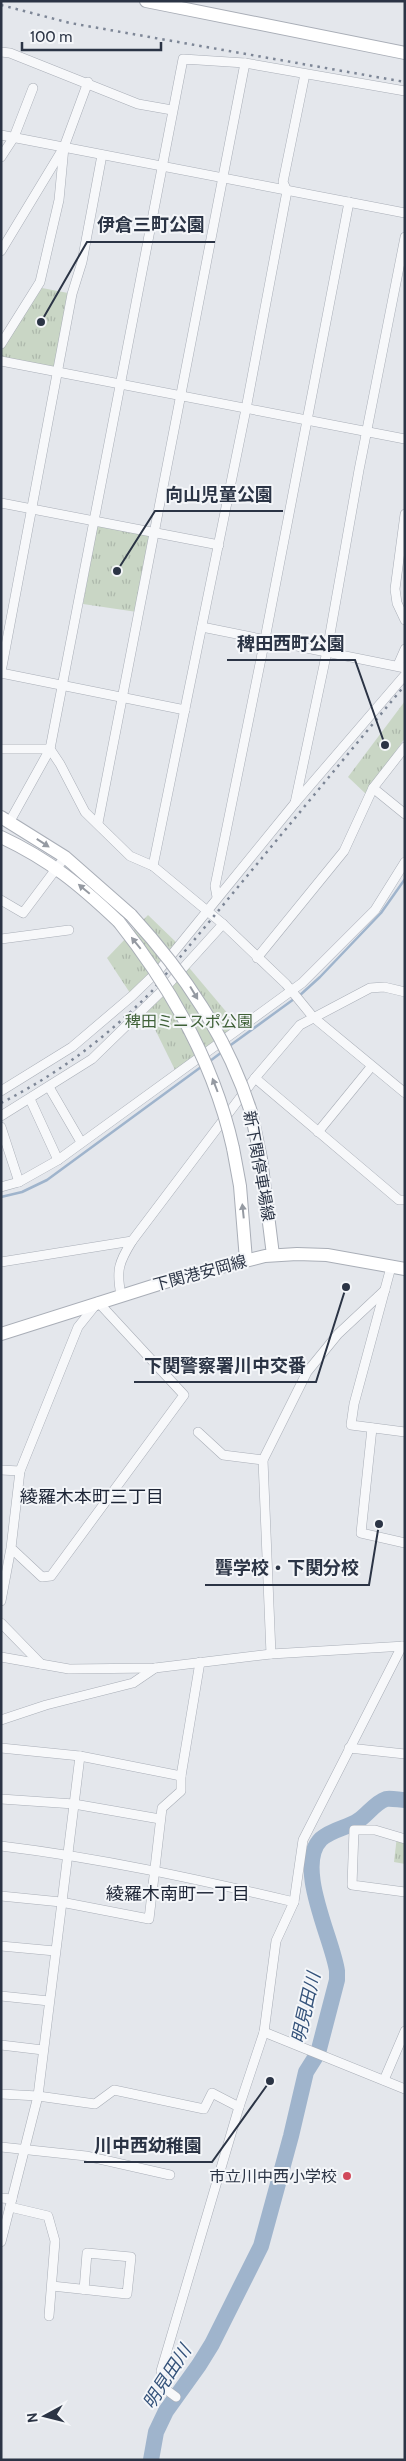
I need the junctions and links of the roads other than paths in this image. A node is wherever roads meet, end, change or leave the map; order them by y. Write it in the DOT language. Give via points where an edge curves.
graph roads {
  1 [pos="146,1"];
  2 [pos="1,52"];
  3 [pos="405,53"];
  4 [pos="245,63"];
  5 [pos="305,74"];
  6 [pos="88,82"];
  7 [pos="33,88"];
  8 [pos="405,91"];
  9 [pos="172,110"];
  10 [pos="1,135"];
  11 [pos="14,138"];
  12 [pos="64,147"];
  13 [pos="102,155"];
  14 [pos="1,157"];
  15 [pos="162,166"];
  16 [pos="223,178"];
  17 [pos="287,191"];
  18 [pos="349,202"];
  19 [pos="405,213"];
  20 [pos="405,237"];
  21 [pos="1,251"];
  22 [pos="1,344"];
  23 [pos="1,361"];
  24 [pos="57,372"];
  25 [pos="119,384"];
  26 [pos="181,396"];
  27 [pos="246,409"];
  28 [pos="307,419"];
  29 [pos="368,432"];
  30 [pos="405,439"];
  31 [pos="1,503"];
  32 [pos="31,508"];
  33 [pos="405,514"];
  34 [pos="93,522"];
  35 [pos="154,532"];
  36 [pos="219,545"];
  37 [pos="405,620"];
  38 [pos="202,627"];
  39 [pos="265,639"];
  40 [pos="405,650"];
  41 [pos="327,651"];
  42 [pos="401,666"];
  43 [pos="1,672"];
  44 [pos="405,675"];
  45 [pos="62,686"];
  46 [pos="122,697"];
  47 [pos="185,710"];
  48 [pos="405,747"];
  49 [pos="1,748"];
  50 [pos="50,749"];
  51 [pos="373,788"];
  52 [pos="295,803"];
  53 [pos="405,814"];
  54 [pos="5,819"];
  55 [pos="98,823"];
  56 [pos="1,836"];
  57 [pos="65,857"];
  58 [pos="405,862"];
  59 [pos="153,866"];
  60 [pos="57,868"];
  61 [pos="217,897"];
  62 [pos="1,900"];
  63 [pos="207,911"];
  64 [pos="223,924"];
  65 [pos="69,930"];
  66 [pos="1,939"];
  67 [pos="257,958"];
  68 [pos="405,992"];
  69 [pos="295,995"];
  70 [pos="313,1017"];
  71 [pos="371,1066"];
  72 [pos="255,1078"];
  73 [pos="49,1087"];
  74 [pos="1,1090"];
  75 [pos="405,1093"];
  76 [pos="30,1099"];
  77 [pos="1,1116"];
  78 [pos="1,1127"];
  79 [pos="318,1132"];
  80 [pos="81,1142"];
  81 [pos="58,1160"];
  82 [pos="19,1182"];
  83 [pos="1,1187"];
  84 [pos="405,1200"];
  85 [pos="132,1241"];
  86 [pos="273,1255"];
  87 [pos="246,1260"];
  88 [pos="1,1262"];
  89 [pos="391,1267"];
  90 [pos="405,1269"];
  91 [pos="385,1290"];
  92 [pos="121,1295"];
  93 [pos="98,1302"];
  94 [pos="1,1334"];
  95 [pos="372,1428"];
  96 [pos="198,1432"];
  97 [pos="405,1432"];
  98 [pos="263,1460"];
  99 [pos="1,1470"];
  100 [pos="20,1471"];
  101 [pos="405,1543"];
  102 [pos="11,1548"];
  103 [pos="1,1601"];
  104 [pos="1,1623"];
  105 [pos="403,1646"];
  106 [pos="272,1654"];
  107 [pos="1,1657"];
  108 [pos="200,1662"];
  109 [pos="42,1664"];
  110 [pos="155,1668"];
  111 [pos="1,1720"];
  112 [pos="1,1748"];
  113 [pos="349,1748"];
  114 [pos="405,1754"];
  115 [pos="80,1756"];
  116 [pos="181,1776"];
  117 [pos="1,1799"];
  118 [pos="74,1804"];
  119 [pos="160,1819"];
  120 [pos="405,1839"];
  121 [pos="1,1846"];
  122 [pos="67,1854"];
  123 [pos="154,1870"];
  124 [pos="405,1892"];
  125 [pos="1,1896"];
  126 [pos="61,1902"];
  127 [pos="294,1902"];
  128 [pos="1,1946"];
  129 [pos="55,1951"];
  130 [pos="1,1996"];
  131 [pos="49,2001"];
  132 [pos="405,2031"];
  133 [pos="264,2032"];
  134 [pos="1,2045"];
  135 [pos="43,2050"];
  136 [pos="384,2080"];
  137 [pos="405,2089"];
  138 [pos="1,2094"];
  139 [pos="38,2096"];
  140 [pos="239,2107"];
  141 [pos="1,2147"];
  142 [pos="24,2148"];
  143 [pos="170,2175"];
  144 [pos="1,2198"];
  145 [pos="11,2203"];
  146 [pos="1,2242"];
  147 [pos="52,2286"];
  148 [pos="84,2290"];
  149 [pos="49,2316"];
  150 [pos="176,2398"];
  1 -- 3 [label="main road"];
  2 -- 6 [label="street"];
  4 -- 5 [label="street"];
  4 -- 9 [label="street" via="182,60"];
  4 -- 16 [label="street"];
  5 -- 8 [label="street"];
  5 -- 17 [label="street" via="283,182"];
  6 -- 9 [label="street" via="138,104"];
  6 -- 12 [label="street"];
  7 -- 11 [label="street"];
  9 -- 15 [label="street"];
  10 -- 11 [label="street"];
  11 -- 12 [label="street"];
  11 -- 14 [label="street"];
  12 -- 13 [label="street"];
  12 -- 21 [label="street"];
  12 -- 22 [label="street" via="59,200 40,282"];
  13 -- 15 [label="street"];
  13 -- 24 [label="street"];
  15 -- 16 [label="street"];
  15 -- 25 [label="street"];
  16 -- 17 [label="street"];
  16 -- 26 [label="street"];
  17 -- 18 [label="street"];
  17 -- 27 [label="street"];
  18 -- 19 [label="street"];
  18 -- 28 [label="street"];
  20 -- 29 [label="street"];
  23 -- 24 [label="street"];
  24 -- 25 [label="street"];
  24 -- 32 [label="street"];
  25 -- 26 [label="street"];
  25 -- 34 [label="street"];
  26 -- 27 [label="street"];
  26 -- 35 [label="street"];
  27 -- 28 [label="street"];
  27 -- 36 [label="street"];
  28 -- 29 [label="street"];
  28 -- 39 [label="street"];
  29 -- 30 [label="street"];
  29 -- 41 [label="street"];
  31 -- 32 [label="street"];
  32 -- 34 [label="street"];
  32 -- 43 [label="street"];
  33 -- 37 [label="street" via="395,589"];
  34 -- 35 [label="street"];
  34 -- 45 [label="street"];
  35 -- 36 [label="street"];
  35 -- 46 [label="street"];
  36 -- 38 [label="street"];
  38 -- 39 [label="street"];
  38 -- 47 [label="street"];
  39 -- 41 [label="street"];
  39 -- 61 [label="street" via="215,886"];
  40 -- 42 [label="street"];
  41 -- 42 [label="street"];
  41 -- 52 [label="street"];
  43 -- 45 [label="street"];
  44 -- 52 [label="street"];
  45 -- 46 [label="street"];
  45 -- 50 [label="street"];
  46 -- 47 [label="street"];
  46 -- 55 [label="street"];
  47 -- 59 [label="street"];
  48 -- 51 [label="street"];
  49 -- 50 [label="street"];
  50 -- 54 [label="street"];
  50 -- 55 [label="street" via="85,812"];
  51 -- 53 [label="street"];
  51 -- 67 [label="street" via="344,851"];
  52 -- 61 [label="street"];
  54 -- 57 [label="main road, 新下関停車場線, one-way"];
  55 -- 59 [label="street" via="130,856"];
  56 -- 60 [label="main road, 新下関停車場線"];
  57 -- 60 [label="street"];
  57 -- 86 [label="main road, 新下関停車場線, one-way, bridge" via="131,915 161,948 224,1044 242,1082 251,1112 261,1159"];
  58 -- 69 [label="street" via="375,910 302,983"];
  59 -- 63 [label="street"];
  60 -- 62 [label="street" via="23,913"];
  87 -- 60 [label="main road, 新下関停車場線, one-way, bridge" via="240,1186 233,1148 216,1088 191,1029 150,961 119,922 89,892"];
  61 -- 63 [label="street"];
  63 -- 64 [label="street"];
  63 -- 74 [label="street" via="160,969 132,996 72,1047"];
  64 -- 67 [label="street"];
  64 -- 73 [label="street" via="128,1026 92,1059"];
  65 -- 66 [label="street"];
  67 -- 69 [label="street"];
  68 -- 70 [label="street" via="384,987 370,988"];
  69 -- 70 [label="street"];
  69 -- 80 [label="street"];
  70 -- 71 [label="street"];
  70 -- 72 [label="street" via="300,1025"];
  71 -- 75 [label="street"];
  71 -- 79 [label="street"];
  72 -- 79 [label="street"];
  72 -- 85 [label="street"];
  73 -- 76 [label="street"];
  73 -- 80 [label="street"];
  76 -- 77 [label="street"];
  76 -- 81 [label="street"];
  78 -- 82 [label="street"];
  79 -- 84 [label="street" via="399,1200"];
  80 -- 81 [label="street"];
  81 -- 82 [label="street"];
  82 -- 83 [label="street"];
  85 -- 88 [label="street"];
  85 -- 92 [label="street" via="120,1262"];
  86 -- 87 [label="main road, 下関港安岡線"];
  86 -- 89 [label="main road, 下関港安岡線" via="327,1255"];
  87 -- 92 [label="main road, 下関港安岡線"];
  89 -- 90 [label="main road, 下関港安岡線"];
  89 -- 91 [label="street"];
  91 -- 95 [label="street" via="351,1425"];
  91 -- 98 [label="street" via="338,1334 307,1372"];
  92 -- 93 [label="main road, 下関港安岡線"];
  93 -- 94 [label="main road, 下関港安岡線"];
  93 -- 100 [label="street" via="78,1327"];
  93 -- 102 [label="street" via="184,1395 51,1576 42,1577"];
  95 -- 97 [label="street"];
  95 -- 101 [label="street" via="361,1533"];
  96 -- 98 [label="street" via="223,1455"];
  98 -- 106 [label="street"];
  99 -- 100 [label="street"];
  100 -- 102 [label="street"];
  102 -- 103 [label="street"];
  104 -- 109 [label="street"];
  105 -- 106 [label="street"];
  105 -- 113 [label="street"];
  106 -- 108 [label="street"];
  107 -- 109 [label="street"];
  108 -- 110 [label="street"];
  108 -- 116 [label="street"];
  109 -- 110 [label="street" via="69,1668"];
  110 -- 111 [label="street" via="133,1682"];
  112 -- 115 [label="street"];
  113 -- 114 [label="street"];
  113 -- 127 [label="street" via="303,1840"];
  115 -- 116 [label="street"];
  115 -- 118 [label="street"];
  116 -- 119 [label="street" via="181,1791 162,1808"];
  117 -- 118 [label="street"];
  118 -- 119 [label="street"];
  118 -- 122 [label="street"];
  119 -- 123 [label="street"];
  120 -- 124 [label="street" via="375,1830 354,1830 352,1885"];
  121 -- 122 [label="street"];
  122 -- 123 [label="street"];
  122 -- 126 [label="street"];
  123 -- 126 [label="street" via="149,1919"];
  123 -- 127 [label="street"];
  125 -- 126 [label="street"];
  126 -- 129 [label="street"];
  127 -- 133 [label="street" via="276,1941"];
  128 -- 129 [label="street"];
  129 -- 131 [label="street"];
  130 -- 131 [label="street"];
  131 -- 135 [label="street"];
  132 -- 136 [label="street"];
  133 -- 136 [label="street"];
  133 -- 140 [label="street"];
  134 -- 135 [label="street"];
  135 -- 139 [label="street"];
  136 -- 137 [label="street"];
  138 -- 139 [label="street"];
  139 -- 140 [label="street" via="95,2104 114,2090 204,2109 212,2093"];
  139 -- 142 [label="street"];
  140 -- 150 [label="street" via="161,2371 164,2388"];
  141 -- 142 [label="street"];
  142 -- 143 [label="street" via="86,2156"];
  142 -- 145 [label="street"];
  144 -- 145 [label="street"];
  145 -- 146 [label="street"];
  145 -- 147 [label="street" via="48,2216 56,2240"];
  147 -- 148 [label="street"];
  147 -- 149 [label="street"];
  148 -- 148 [label="street" via="127,2294 131,2257 87,2253"];
}
